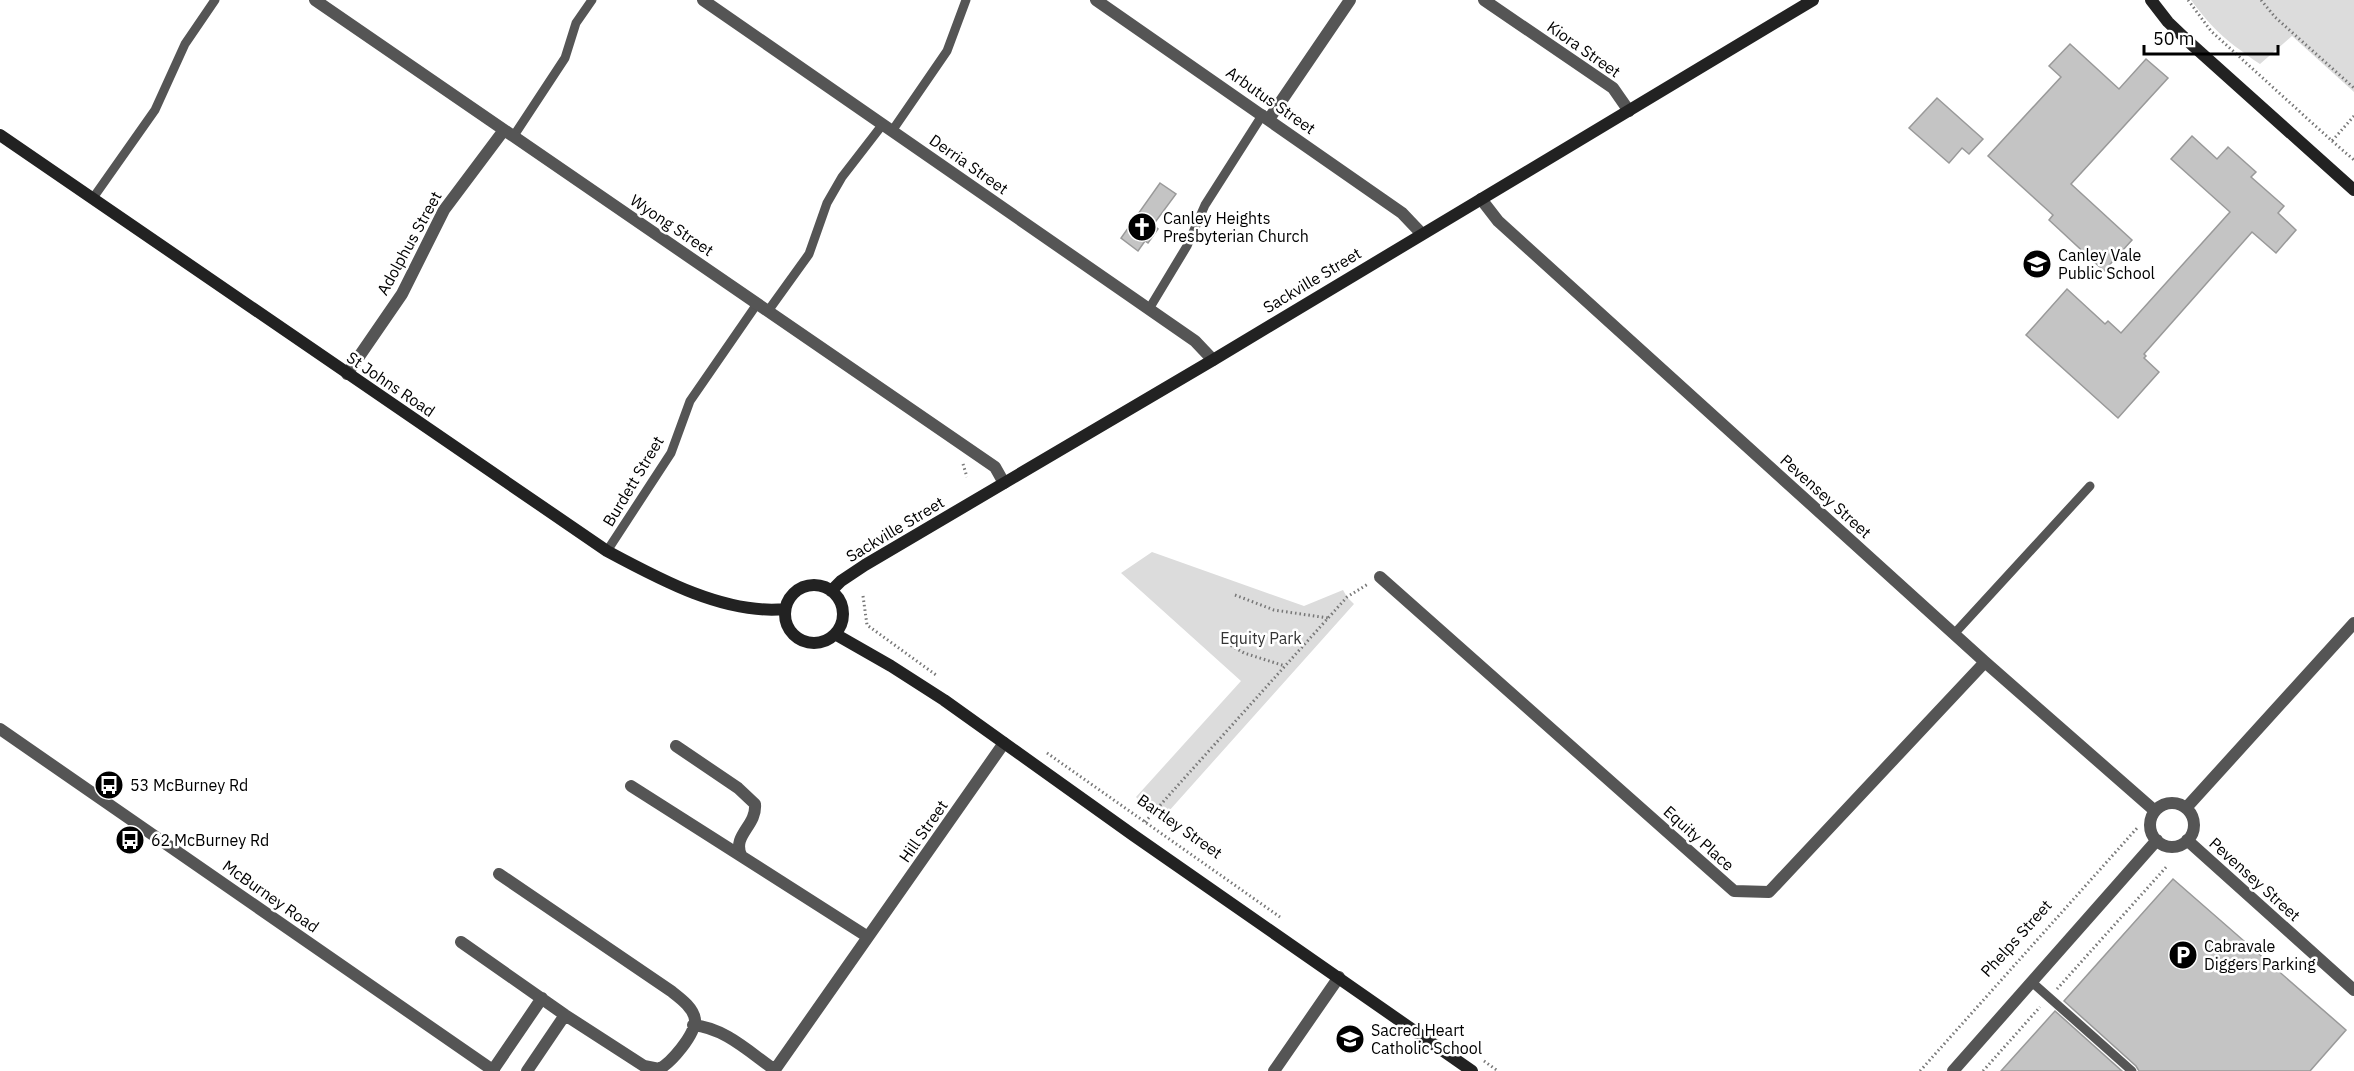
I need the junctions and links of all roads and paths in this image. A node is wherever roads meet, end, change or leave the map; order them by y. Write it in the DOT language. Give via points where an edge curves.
graph roads {
  1 [pos="215,0"];
  2 [pos="315,0"];
  3 [pos="592,0"];
  4 [pos="703,0"];
  5 [pos="966,0"];
  6 [pos="1096,0"];
  7 [pos="1350,0"];
  8 [pos="1484,0"];
  9 [pos="1813,0"];
  10 [pos="2151,0"];
  11 [pos="2188,0"];
  12 [pos="2261,0"];
  13 [pos="2354,88"];
  14 [pos="1629,111"];
  15 [pos="2354,116"];
  16 [pos="1266,117"];
  17 [pos="887,128"];
  18 [pos="509,133"];
  19 [pos="0,135"];
  20 [pos="2332,141"];
  21 [pos="2354,160"];
  22 [pos="2354,190"];
  23 [pos="93,198"];
  24 [pos="1481,199"];
  25 [pos="1421,234"];
  26 [pos="762,308"];
  27 [pos="1149,309"];
  28 [pos="1213,360"];
  29 [pos="347,374"];
  30 [pos="963,464"];
  31 [pos="967,477"];
  32 [pos="1004,483"];
  33 [pos="2090,486"];
  34 [pos="608,551"];
  35 [pos="1380,577"];
  36 [pos="831,591"];
  37 [pos="1235,595"];
  38 [pos="862,596"];
  39 [pos="785,609"];
  40 [pos="1328,618"];
  41 [pos="2354,623"];
  42 [pos="835,634"];
  43 [pos="1954,634"];
  44 [pos="1223,641"];
  45 [pos="1985,662"];
  46 [pos="1285,666"];
  47 [pos="936,675"];
  48 [pos="0,729"];
  49 [pos="1004,743"];
  50 [pos="676,746"];
  51 [pos="1039,747"];
  52 [pos="631,786"];
  53 [pos="2186,808"];
  54 [pos="2155,811"];
  55 [pos="1145,822"];
  56 [pos="2138,827"];
  57 [pos="2157,840"];
  58 [pos="2187,840"];
  59 [pos="741,855"];
  60 [pos="2168,865"];
  61 [pos="500,874"];
  62 [pos="1287,922"];
  63 [pos="868,937"];
  64 [pos="461,942"];
  65 [pos="1339,977"];
  66 [pos="2032,983"];
  67 [pos="2354,990"];
  68 [pos="2049,997"];
  69 [pos="542,998"];
  70 [pos="565,1015"];
  71 [pos="693,1025"];
  72 [pos="1476,1055"];
  73 [pos="775,1070"];
  74 [pos="494,1071"];
  75 [pos="527,1071"];
  76 [pos="1274,1071"];
  77 [pos="1472,1071"];
  78 [pos="1498,1071"];
  79 [pos="1920,1071"];
  80 [pos="1953,1071"];
  81 [pos="1983,1071"];
  82 [pos="2132,1071"];
  1 -- 23 [label="lane" via="185,44 155,110"];
  2 -- 18 [label="street, Wyong Street"];
  3 -- 18 [label="lane, Adolphus Street" via="576,23 565,58"];
  4 -- 17 [label="street, Derria Street"];
  5 -- 17 [label="lane, Burdett Street" via="947,51"];
  6 -- 16 [label="street, Arbutus Street"];
  7 -- 16 [label="street"];
  8 -- 14 [label="street, Kiora Street" via="1612,88"];
  9 -- 14 [label="main road, Sackville Street"];
  10 -- 22 [label="main road" via="2182,36"];
  11 -- 20 [label="path" via="2211,31"];
  12 -- 13 [label="path"];
  14 -- 24 [label="main road, Sackville Street"];
  15 -- 20 [label="path"];
  16 -- 25 [label="street, Arbutus Street" via="1402,213"];
  16 -- 27 [label="lane" via="1204,205 1187,246"];
  17 -- 26 [label="lane, Burdett Street" via="842,177 827,203 809,254"];
  17 -- 27 [label="street, Derria Street"];
  18 -- 26 [label="street, Wyong Street"];
  18 -- 29 [label="street, Adolphus Street" via="444,210 402,294"];
  19 -- 23 [label="main road, St Johns Road"];
  20 -- 21 [label="path"];
  23 -- 29 [label="main road, St Johns Road"];
  24 -- 25 [label="main road, Sackville Street"];
  24 -- 43 [label="street, Pevensey Street" via="1498,221"];
  25 -- 28 [label="main road, Sackville Street"];
  26 -- 32 [label="street, Wyong Street" via="995,467"];
  26 -- 34 [label="lane, Burdett Street" via="690,401 671,453"];
  27 -- 28 [label="street, Derria Street" via="1200,344"];
  28 -- 32 [label="main road, Sackville Street"];
  29 -- 34 [label="main road, St Johns Road"];
  30 -- 31 [label="path"];
  32 -- 36 [label="main road, Sackville Street" via="865,565"];
  33 -- 43 [label="lane"];
  34 -- 39 [label="main road, St Johns Road" via="651,575 730,605 768,611"];
  35 -- 40 [label="path" via="1347,597"];
  35 -- 45 [label="street, Equity Place" via="1734,891 1769,892"];
  36 -- 39 [label="main road" via="803,587 788,600"];
  36 -- 42 [label="main road" via="838,598 843,616"];
  37 -- 40 [label="path" via="1274,610"];
  38 -- 47 [label="path" via="867,625"];
  39 -- 42 [label="main road" via="788,627 801,640 819,643"];
  40 -- 46 [label="path"];
  41 -- 53 [label="street"];
  42 -- 49 [label="main road, Bartley Street" via="891,666"];
  43 -- 45 [label="street, Pevensey Street"];
  44 -- 46 [label="path" via="1244,653"];
  45 -- 54 [label="street, Pevensey Street"];
  46 -- 55 [label="path"];
  48 -- 74 [label="street, McBurney Road"];
  49 -- 63 [label="street, Hill Street"];
  49 -- 65 [label="main road, Bartley Street"];
  50 -- 59 [label="street" via="755,804 756,814 740,839"];
  51 -- 55 [label="path, Bartley Street"];
  52 -- 59 [label="street"];
  53 -- 54 [label="street" via="2166,804"];
  53 -- 58 [label="street" via="2194,824"];
  54 -- 57 [label="street" via="2150,830"];
  55 -- 62 [label="path, Bartley Street"];
  56 -- 79 [label="path, Phelps Street"];
  57 -- 58 [label="street" via="2176,846"];
  57 -- 66 [label="street"];
  58 -- 67 [label="street, Pevensey Street"];
  59 -- 63 [label="street"];
  60 -- 68 [label="path"];
  61 -- 71 [label="street" via="671,991 689,1007 695,1020"];
  63 -- 73 [label="street, Hill Street"];
  64 -- 69 [label="street"];
  65 -- 76 [label="street"];
  65 -- 77 [label="main road, Bartley Street"];
  66 -- 68 [label="lane"];
  66 -- 80 [label="street"];
  68 -- 81 [label="path"];
  68 -- 82 [label="lane"];
  69 -- 70 [label="street"];
  69 -- 74 [label="street, McBurney Road"];
  70 -- 71 [label="street" via="644,1066 659,1069 683,1046"];
  70 -- 75 [label="street"];
  71 -- 73 [label="street" via="724,1033"];
  72 -- 78 [label="path"];
}
